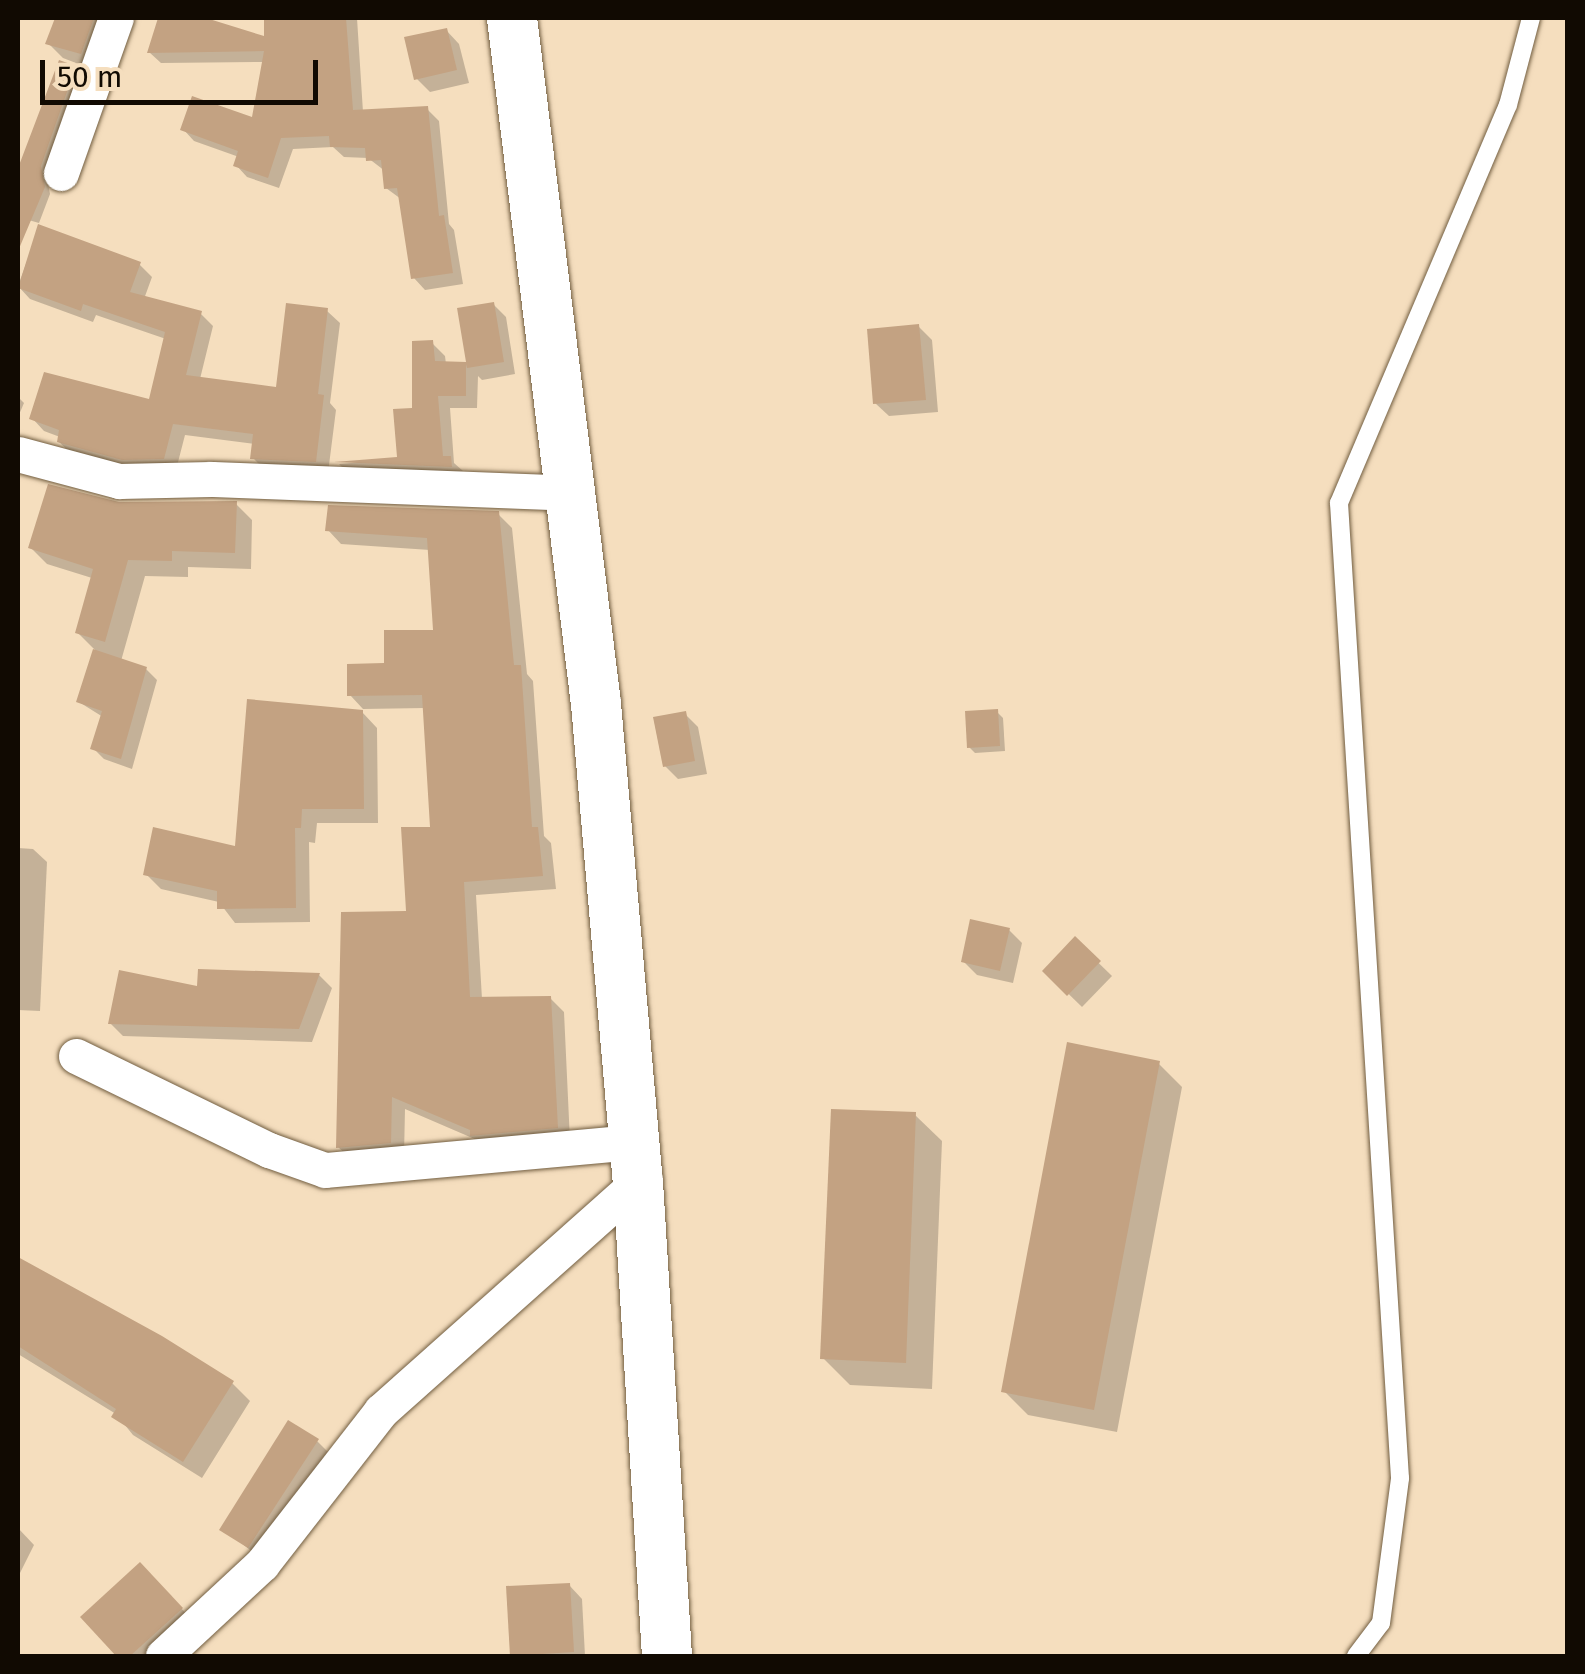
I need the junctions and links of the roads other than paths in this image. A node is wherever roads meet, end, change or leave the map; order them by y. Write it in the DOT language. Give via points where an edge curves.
graph roads {
  1 [pos="116,18"];
  2 [pos="512,18"];
  3 [pos="1531,18"];
  4 [pos="61,173"];
  5 [pos="18,454"];
  6 [pos="572,493"];
  7 [pos="76,1056"];
  8 [pos="637,1162"];
  9 [pos="163,1656"];
  10 [pos="666,1656"];
  11 [pos="1356,1656"];
  1 -- 4 [label="street"];
  2 -- 6 [label="main road"];
  3 -- 11 [label="lane" via="1508,105 1339,503 1400,1478 1382,1623"];
  5 -- 6 [label="street" via="119,480"];
  6 -- 8 [label="main road"];
  7 -- 8 [label="street" via="269,1150 325,1170"];
  8 -- 9 [label="street" via="381,1411 262,1564"];
  8 -- 10 [label="main road"];
}
